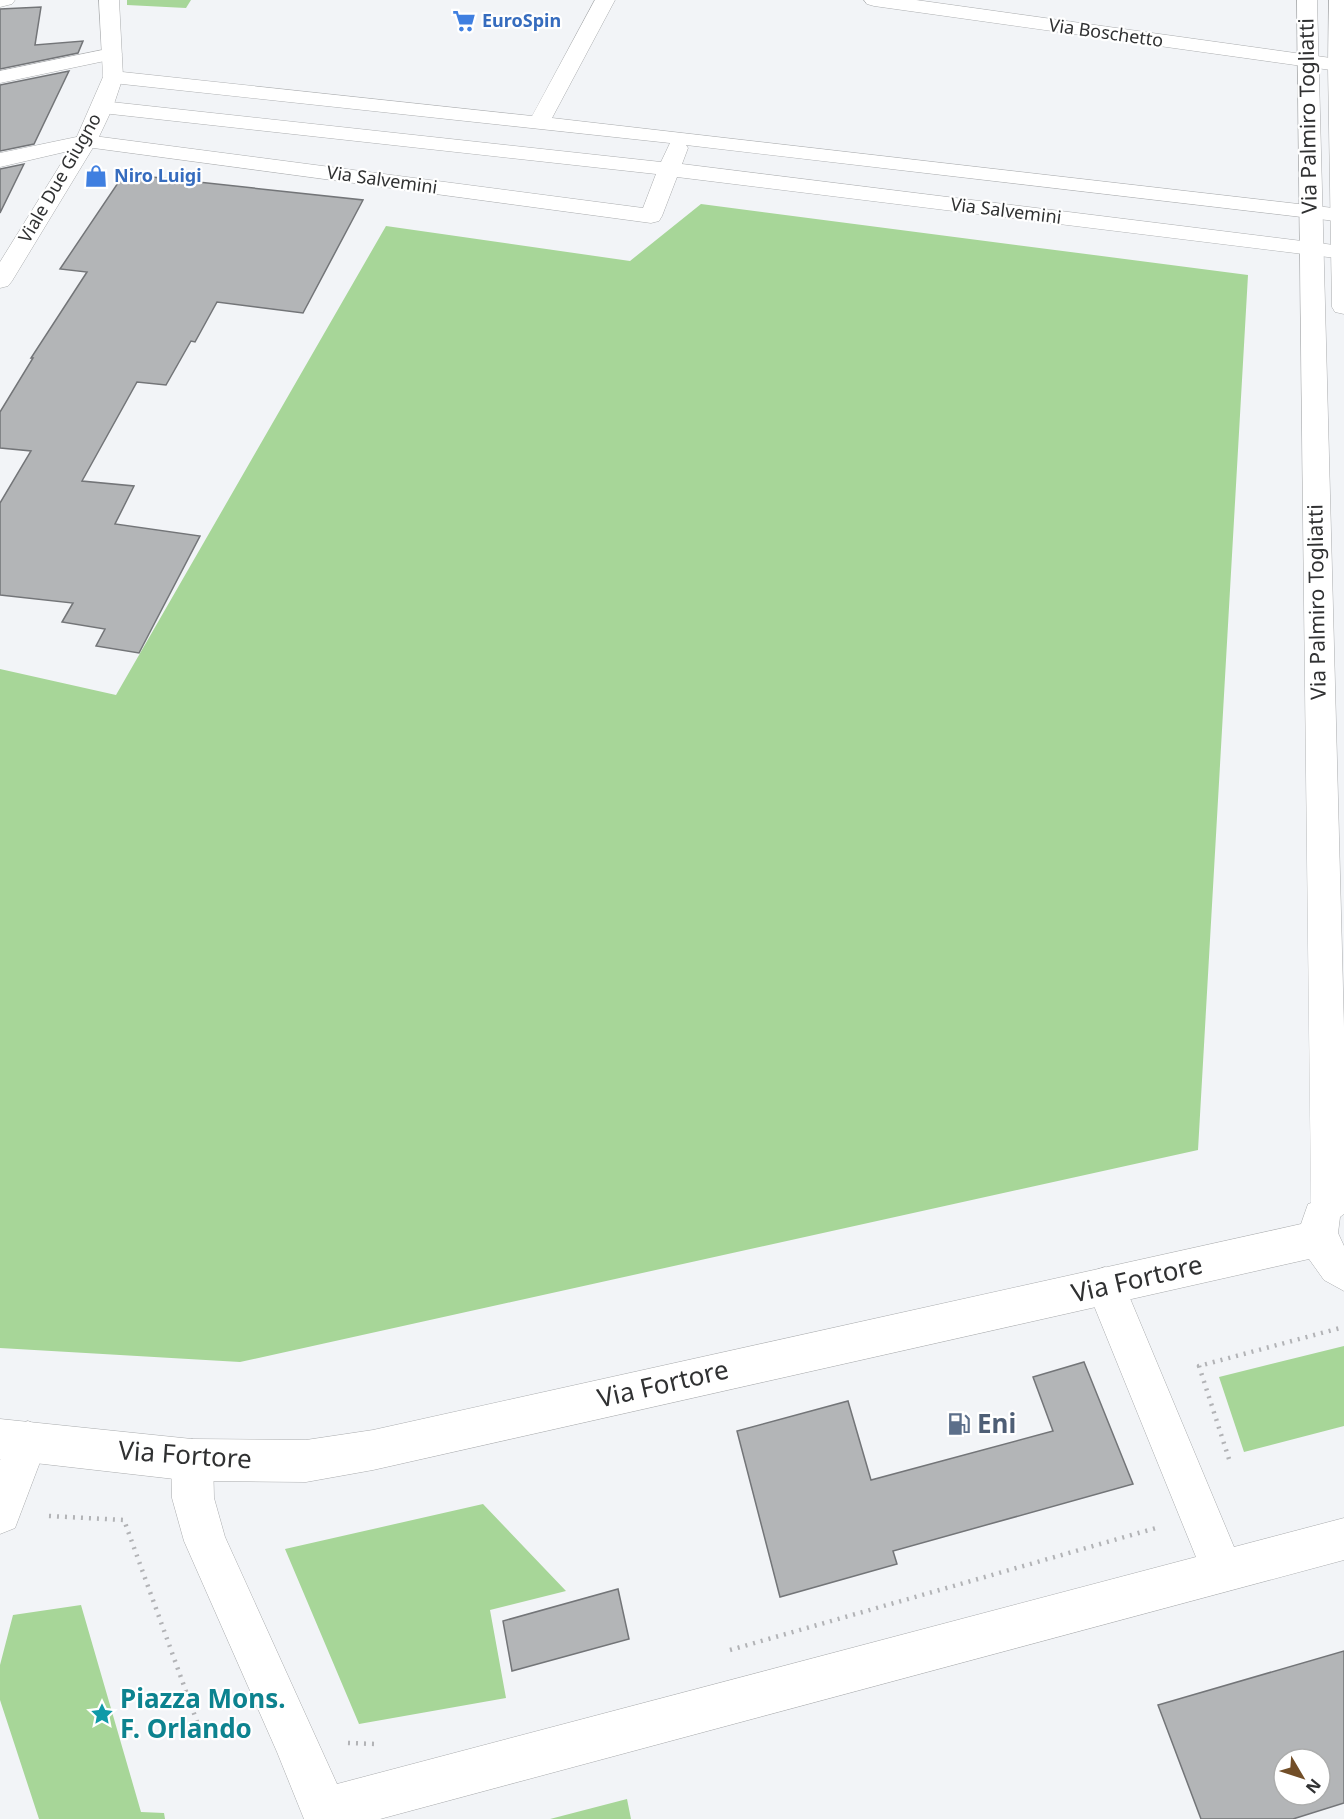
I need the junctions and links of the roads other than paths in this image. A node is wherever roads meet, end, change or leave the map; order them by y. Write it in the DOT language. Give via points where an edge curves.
graph roads {
  1 [pos="5,0"];
  2 [pos="109,0"];
  3 [pos="605,0"];
  4 [pos="874,0"];
  5 [pos="1307,0"];
  6 [pos="1339,0"];
  7 [pos="0,1"];
  8 [pos="112,54"];
  9 [pos="1307,61"];
  10 [pos="1338,65"];
  11 [pos="0,77"];
  12 [pos="113,77"];
  13 [pos="94,123"];
  14 [pos="539,123"];
  15 [pos="681,138"];
  16 [pos="0,160"];
  17 [pos="669,169"];
  18 [pos="531,175"];
  19 [pos="637,188"];
  20 [pos="661,190"];
  21 [pos="1310,214"];
  22 [pos="1342,216"];
  23 [pos="1310,248"];
  24 [pos="1343,267"];
  25 [pos="0,281"];
  26 [pos="1344,307"];
  27 [pos="1331,1213"];
  28 [pos="1344,1272"];
  29 [pos="1105,1286"];
  30 [pos="14,1440"];
  31 [pos="192,1460"];
  32 [pos="0,1513"];
  33 [pos="1344,1539"];
  34 [pos="1223,1571"];
  35 [pos="326,1815"];
  1 -- 7 [label="street"];
  2 -- 8 [label="street, Viale Due Giugno"];
  3 -- 14 [label="street"];
  4 -- 9 [label="street, Via Boschetto"];
  5 -- 9 [label="street, Via Palmiro Togliatti"];
  6 -- 10 [label="street, Via Palmiro Togliatti"];
  8 -- 11 [label="street"];
  8 -- 12 [label="street, Viale Due Giugno"];
  9 -- 10 [label="street, Via Boschetto"];
  9 -- 21 [label="street, Via Palmiro Togliatti"];
  10 -- 22 [label="street, Via Palmiro Togliatti"];
  12 -- 13 [label="street, Viale Due Giugno"];
  12 -- 14 [label="street, Via Salvemini"];
  13 -- 16 [label="street"];
  13 -- 17 [label="street, Via Salvemini"];
  13 -- 18 [label="street, Via Salvemini"];
  13 -- 20 [label="street, Via Salvemini" via="651,216"];
  13 -- 25 [label="street, Viale Due Giugno"];
  14 -- 15 [label="street, Via Salvemini"];
  15 -- 17 [label="street, Via Salvemini"];
  15 -- 21 [label="street, Via Salvemini"];
  17 -- 20 [label="street, Via Salvemini"];
  17 -- 23 [label="street, Via Salvemini"];
  19 -- 20 [label="street"];
  21 -- 22 [label="street, Via Salvemini"];
  21 -- 23 [label="street, Via Palmiro Togliatti"];
  22 -- 24 [label="street, Via Palmiro Togliatti"];
  23 -- 24 [label="street, Via Salvemini"];
  23 -- 27 [label="street, Via Palmiro Togliatti"];
  24 -- 26 [label="street, Via Palmiro Togliatti"];
  27 -- 28 [label="street" via="1324,1252"];
  27 -- 29 [label="street, Via Fortore"];
  29 -- 31 [label="street, Via Fortore" via="374,1450 306,1461"];
  29 -- 34 [label="street"];
  30 -- 31 [label="street, Via Fortore"];
  30 -- 32 [label="street"];
  31 -- 35 [label="street" via="193,1498 205,1541"];
  33 -- 34 [label="street"];
  34 -- 35 [label="street"];
}
